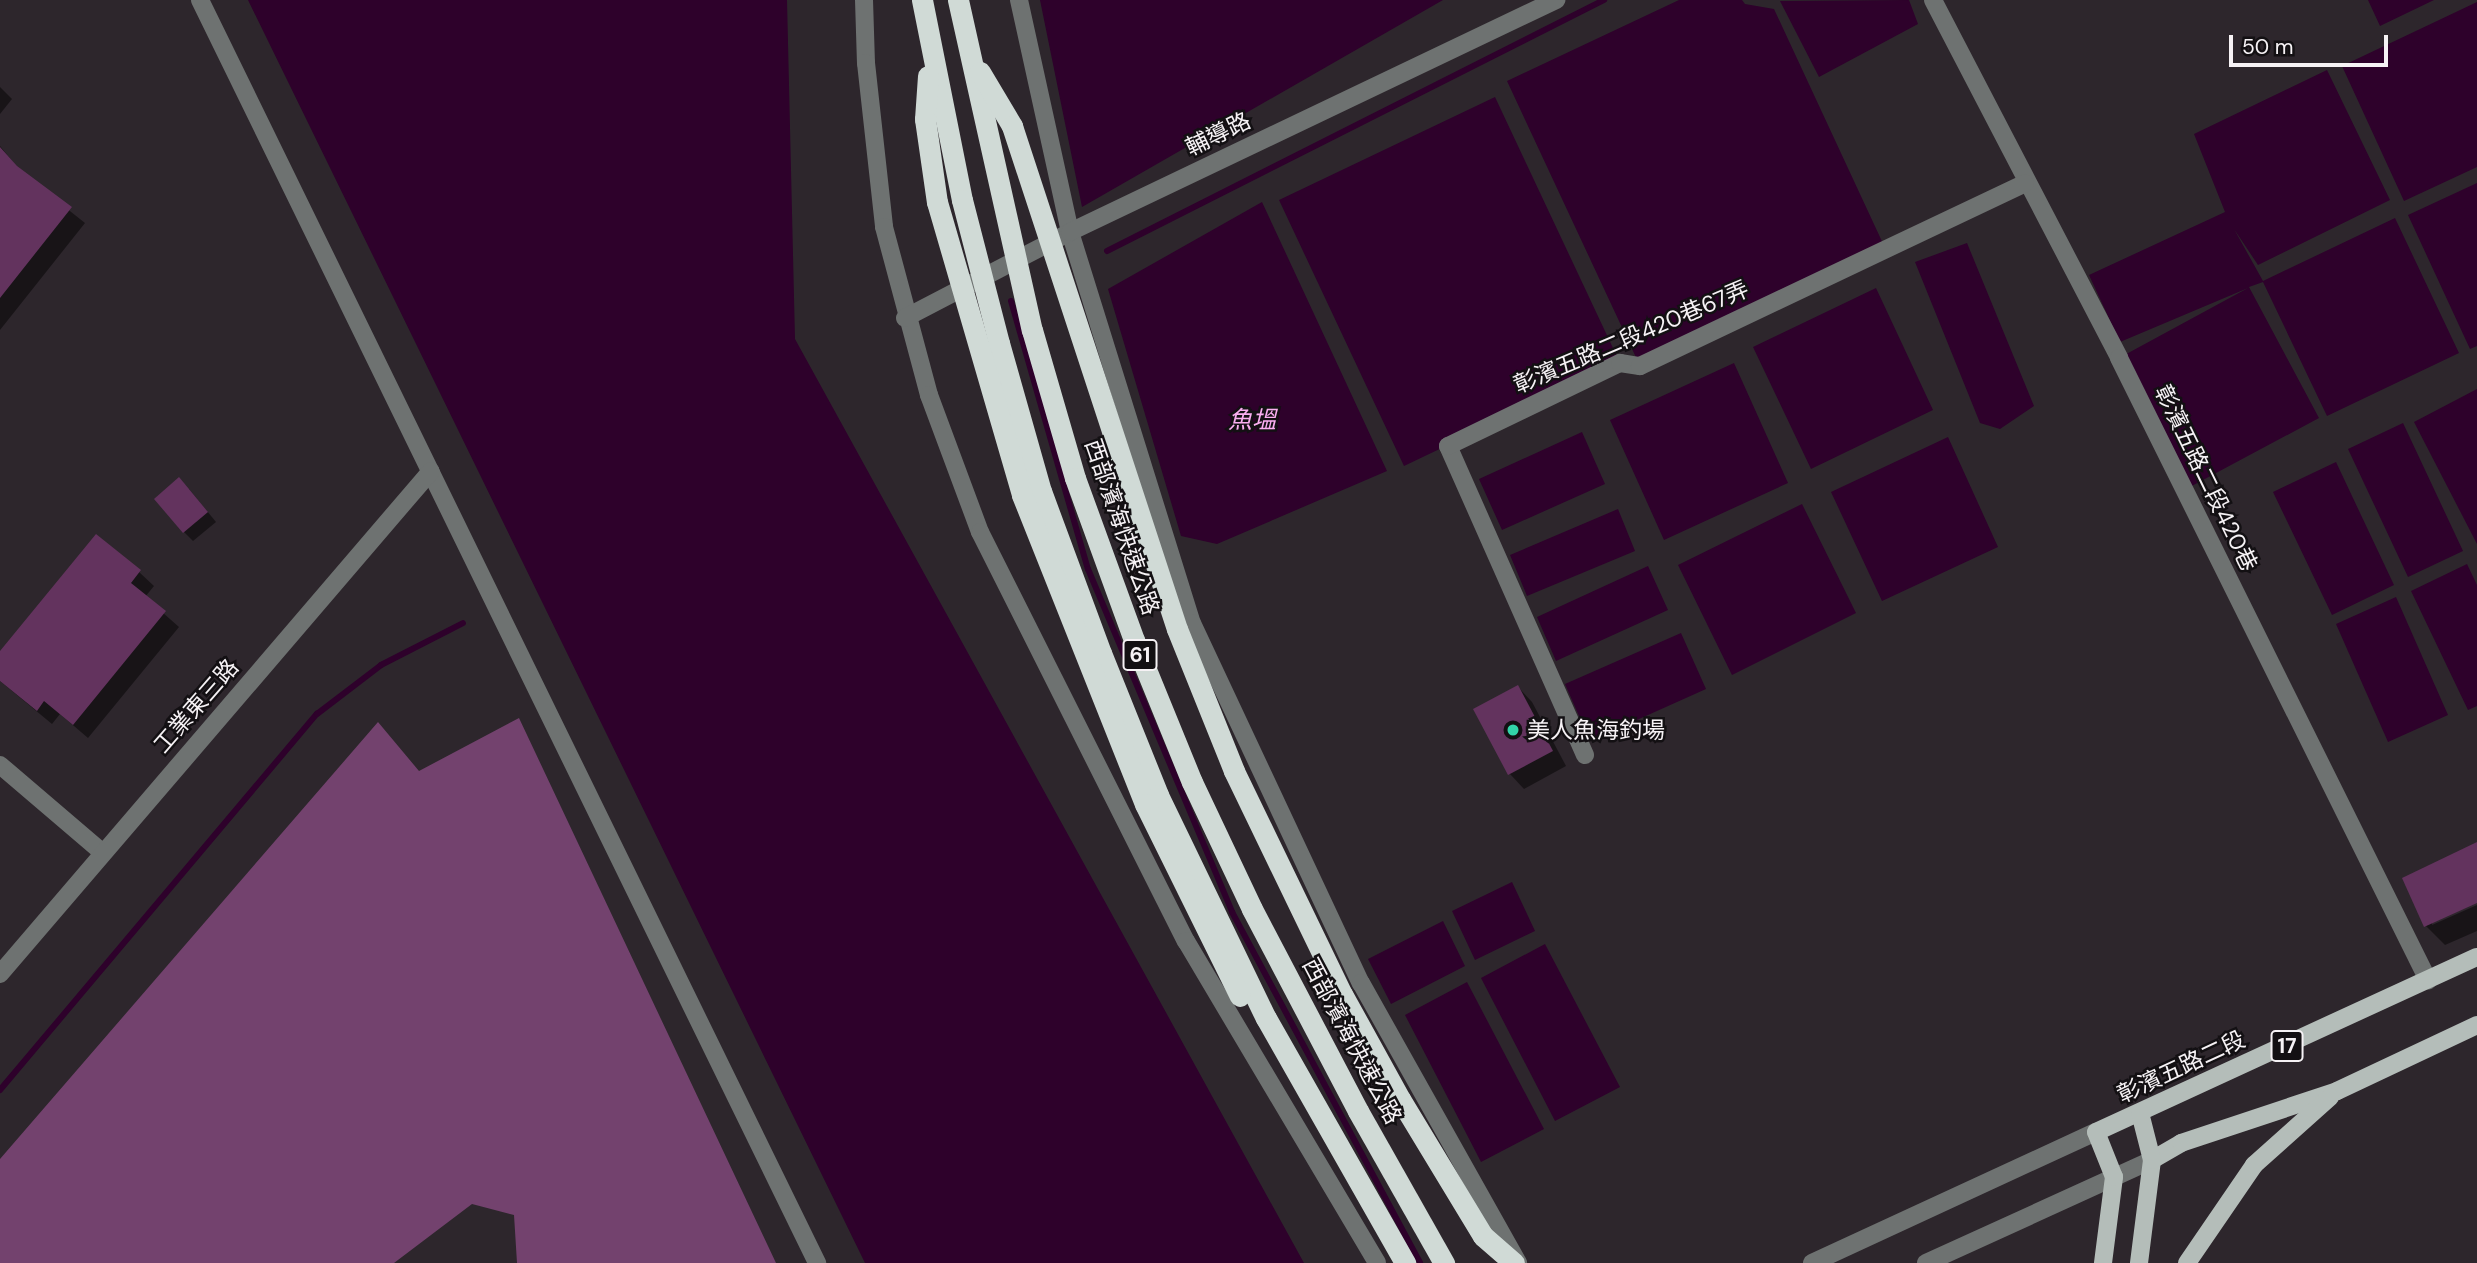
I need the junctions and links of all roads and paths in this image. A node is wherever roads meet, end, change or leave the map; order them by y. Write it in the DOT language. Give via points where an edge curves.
graph roads {
  1 [pos="200,0"];
  2 [pos="864,0"];
  3 [pos="922,0"];
  4 [pos="958,0"];
  5 [pos="1019,0"];
  6 [pos="1556,0"];
  7 [pos="1933,0"];
  8 [pos="930,52"];
  9 [pos="970,55"];
  10 [pos="2025,183"];
  11 [pos="1070,232"];
  12 [pos="905,318"];
  13 [pos="431,471"];
  14 [pos="1586,755"];
  15 [pos="0,765"];
  16 [pos="102,852"];
  17 [pos="2477,957"];
  18 [pos="0,974"];
  19 [pos="2428,981"];
  20 [pos="2477,1025"];
  21 [pos="2337,1091"];
  22 [pos="2140,1113"];
  23 [pos="2096,1132"];
  24 [pos="2152,1160"];
  25 [pos="2114,1177"];
  26 [pos="817,1263"];
  27 [pos="1377,1263"];
  28 [pos="1394,1263"];
  29 [pos="1405,1263"];
  30 [pos="1444,1263"];
  31 [pos="1516,1263"];
  32 [pos="1812,1263"];
  33 [pos="1926,1263"];
  34 [pos="2103,1263"];
  35 [pos="2139,1263"];
  36 [pos="2187,1263"];
  1 -- 13 [label="street"];
  2 -- 12 [label="street" via="866,63 884,227"];
  3 -- 8 [label="highway, 61"];
  4 -- 9 [label="highway, 西部濱海快速公路 / 61"];
  5 -- 11 [label="street"];
  6 -- 11 [label="street, 輔導路"];
  7 -- 10 [label="street, 彰濱五路二段420巷"];
  8 -- 28 [label="highway" via="925,119 936,202 1022,495 1145,804 1195,908 1259,1032"];
  8 -- 29 [label="highway, 61" via="999,343 1041,491 1101,653 1158,795 1266,1018"];
  9 -- 30 [label="highway, 西部濱海快速公路 / 61" via="1032,330 1075,478 1139,653 1192,782 1252,909"];
  9 -- 31 [label="highway" via="1012,126 1177,629 1234,771 1342,993 1400,1100 1483,1236"];
  10 -- 14 [label="street, 彰濱五路二段420巷67弄" via="1640,366 1620,363 1448,446"];
  10 -- 19 [label="street, 彰濱五路二段420巷" via="2119,358"];
  11 -- 12 [label="street, 輔導路"];
  11 -- 31 [label="street" via="1192,623 1362,983"];
  12 -- 27 [label="street" via="987,544 1186,941"];
  13 -- 16 [label="street, 工業東三路"];
  13 -- 26 [label="street"];
  15 -- 16 [label="street"];
  16 -- 18 [label="street, 工業東三路"];
  17 -- 19 [label="main road, 彰濱五路二段 / 17"];
  19 -- 22 [label="main road, 彰濱五路二段 / 17"];
  20 -- 21 [label="main road"];
  21 -- 24 [label="main road" via="2181,1143"];
  21 -- 36 [label="main road" via="2254,1165"];
  22 -- 23 [label="main road, 彰濱五路二段 / 17"];
  22 -- 24 [label="main road"];
  23 -- 25 [label="main road"];
  23 -- 32 [label="street"];
  24 -- 25 [label="street"];
  24 -- 35 [label="main road"];
  25 -- 33 [label="street"];
  25 -- 34 [label="main road"];
}
